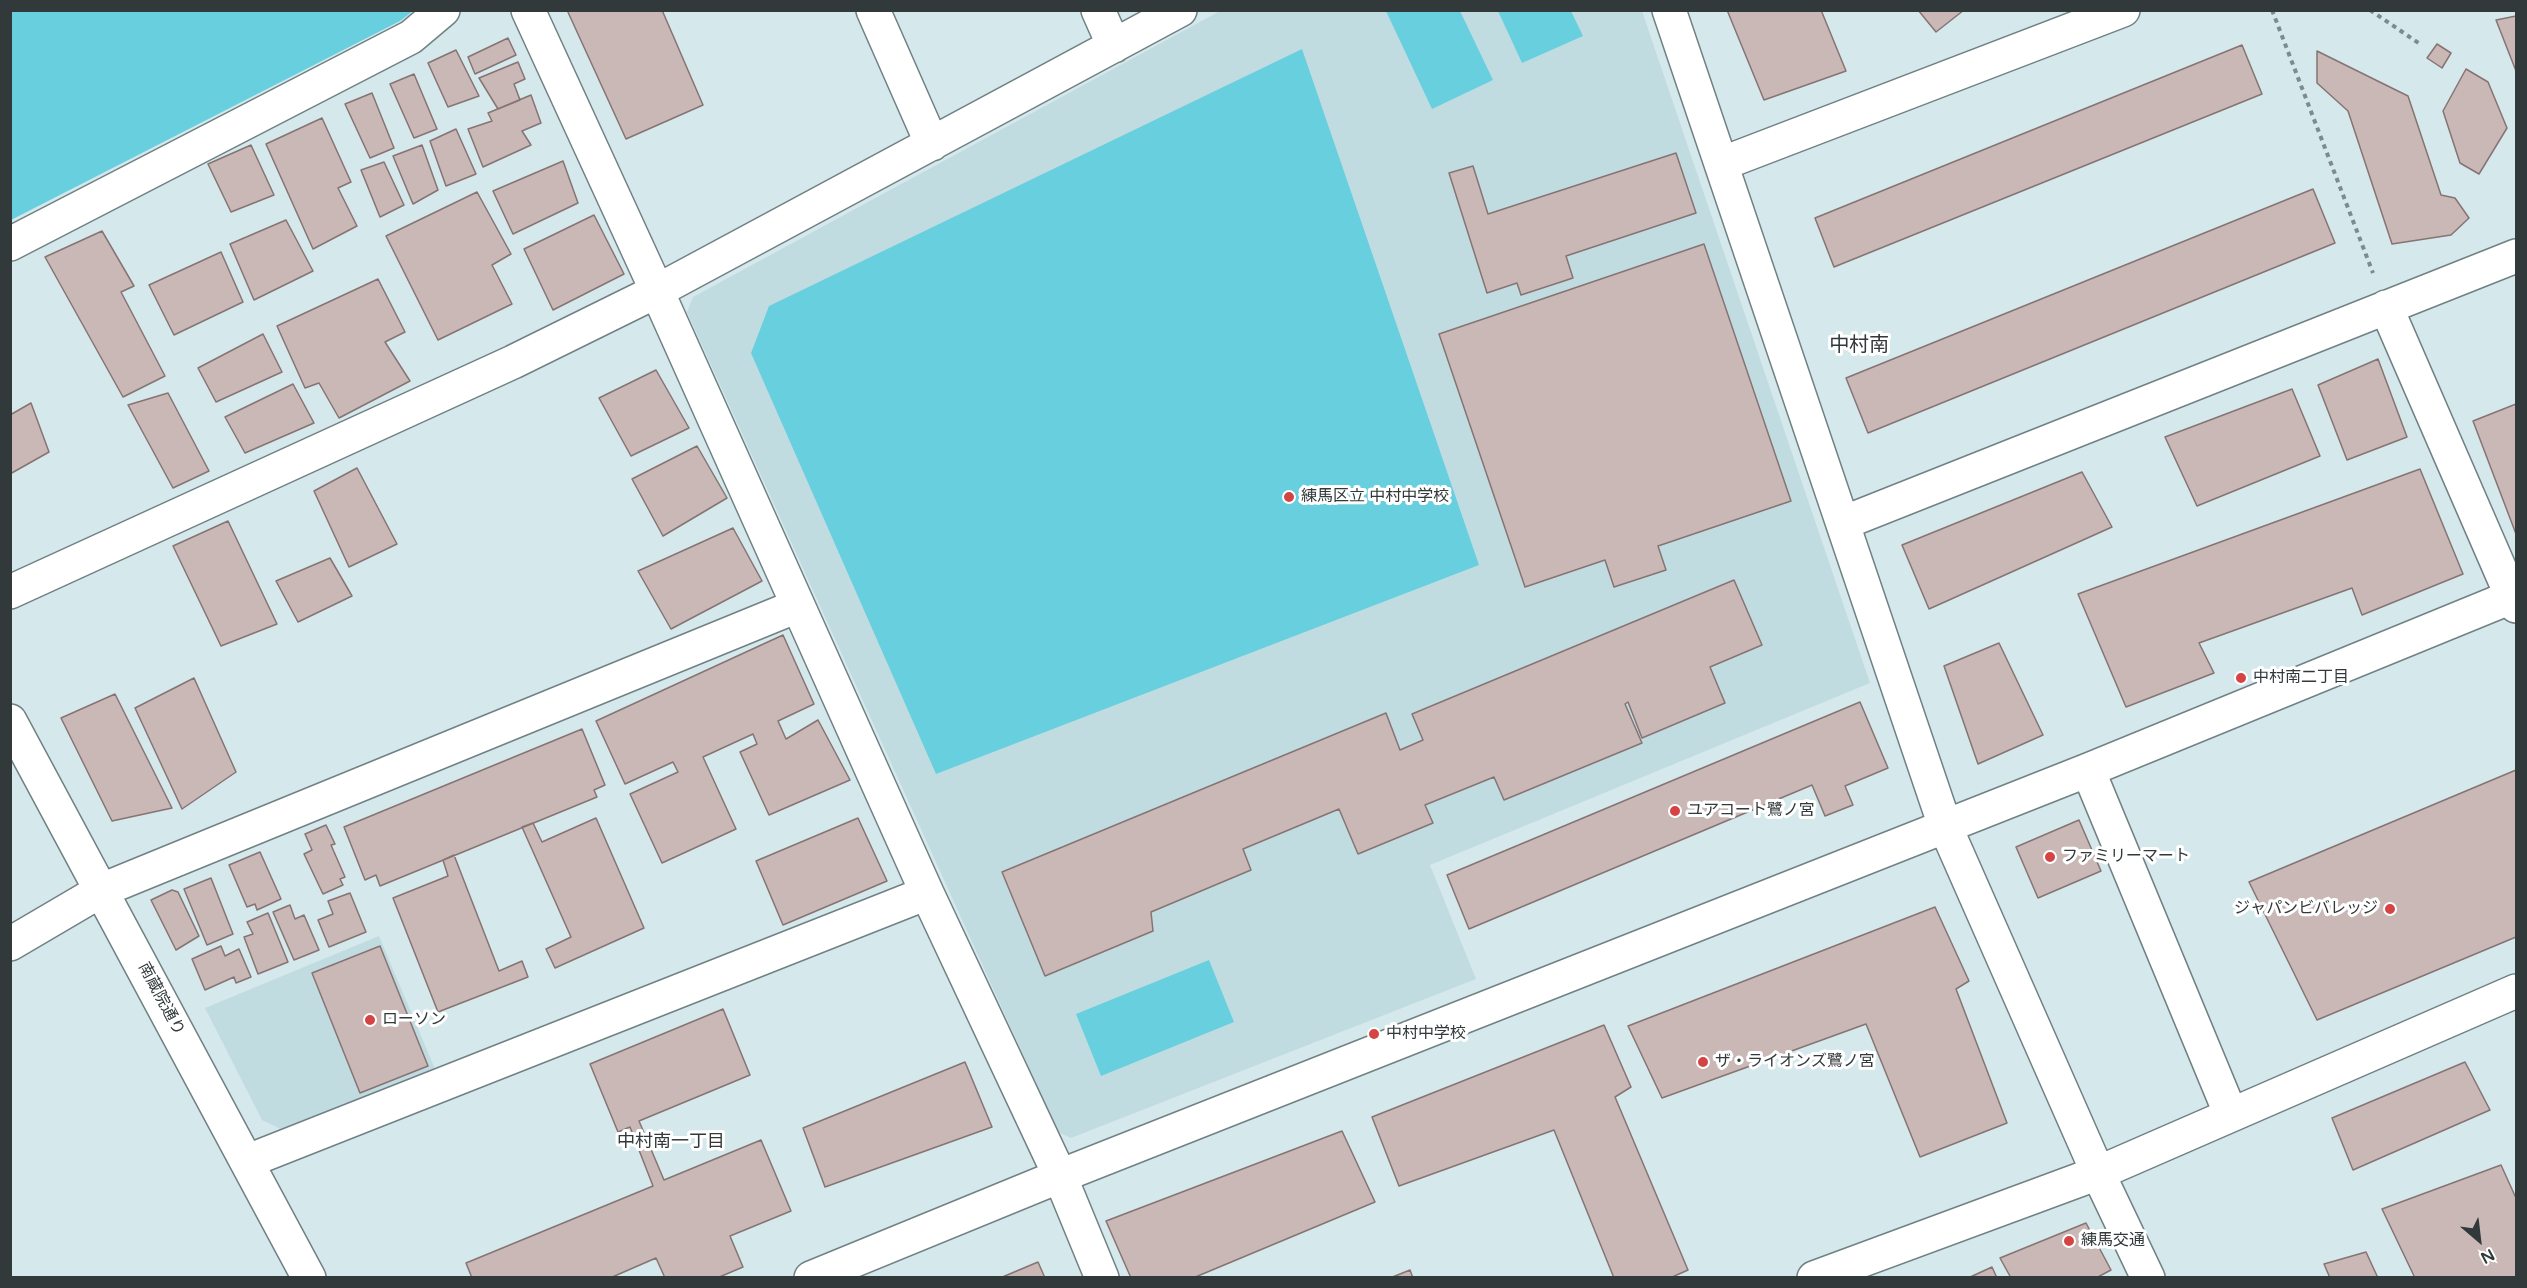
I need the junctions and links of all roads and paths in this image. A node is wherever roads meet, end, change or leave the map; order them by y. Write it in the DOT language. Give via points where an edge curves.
graph roads {
  1 [pos="443,10"];
  2 [pos="528,10"];
  3 [pos="873,10"];
  4 [pos="1098,10"];
  5 [pos="1180,10"];
  6 [pos="1669,10"];
  7 [pos="2124,10"];
  8 [pos="2272,10"];
  9 [pos="2370,10"];
  10 [pos="2420,44"];
  11 [pos="1114,46"];
  12 [pos="932,144"];
  13 [pos="1721,164"];
  14 [pos="10,244"];
  15 [pos="2517,256"];
  16 [pos="657,291"];
  17 [pos="2386,307"];
  18 [pos="1843,523"];
  19 [pos="10,592"];
  20 [pos="2515,599"];
  21 [pos="797,606"];
  22 [pos="10,721"];
  23 [pos="2088,770"];
  24 [pos="1945,826"];
  25 [pos="102,890"];
  26 [pos="927,893"];
  27 [pos="10,944"];
  28 [pos="2517,991"];
  29 [pos="2231,1115"];
  30 [pos="248,1161"];
  31 [pos="2098,1173"];
  32 [pos="1060,1176"];
  33 [pos="309,1278"];
  34 [pos="811,1278"];
  35 [pos="1102,1278"];
  36 [pos="1814,1278"];
  37 [pos="2148,1278"];
  1 -- 14 [label="street" via="411,37"];
  2 -- 16 [label="street"];
  3 -- 12 [label="street"];
  4 -- 11 [label="street"];
  5 -- 11 [label="street"];
  6 -- 13 [label="street"];
  7 -- 13 [label="street"];
  8 -- 17 [label="path"];
  9 -- 10 [label="path"];
  11 -- 12 [label="street"];
  12 -- 16 [label="street"];
  13 -- 18 [label="street"];
  15 -- 17 [label="street"];
  16 -- 19 [label="street"];
  16 -- 21 [label="street"];
  17 -- 18 [label="street"];
  17 -- 20 [label="street"];
  18 -- 24 [label="street"];
  20 -- 23 [label="street"];
  21 -- 25 [label="street"];
  21 -- 26 [label="street"];
  22 -- 25 [label="street, 南蔵院通り"];
  23 -- 24 [label="street"];
  23 -- 29 [label="street"];
  24 -- 31 [label="street"];
  24 -- 32 [label="street"];
  25 -- 27 [label="street"];
  25 -- 30 [label="street, 南蔵院通り"];
  26 -- 30 [label="street"];
  26 -- 32 [label="street"];
  28 -- 29 [label="street"];
  29 -- 31 [label="street"];
  30 -- 33 [label="street, 南蔵院通り"];
  31 -- 36 [label="street"];
  31 -- 37 [label="street"];
  32 -- 34 [label="street"];
  32 -- 35 [label="street"];
}
